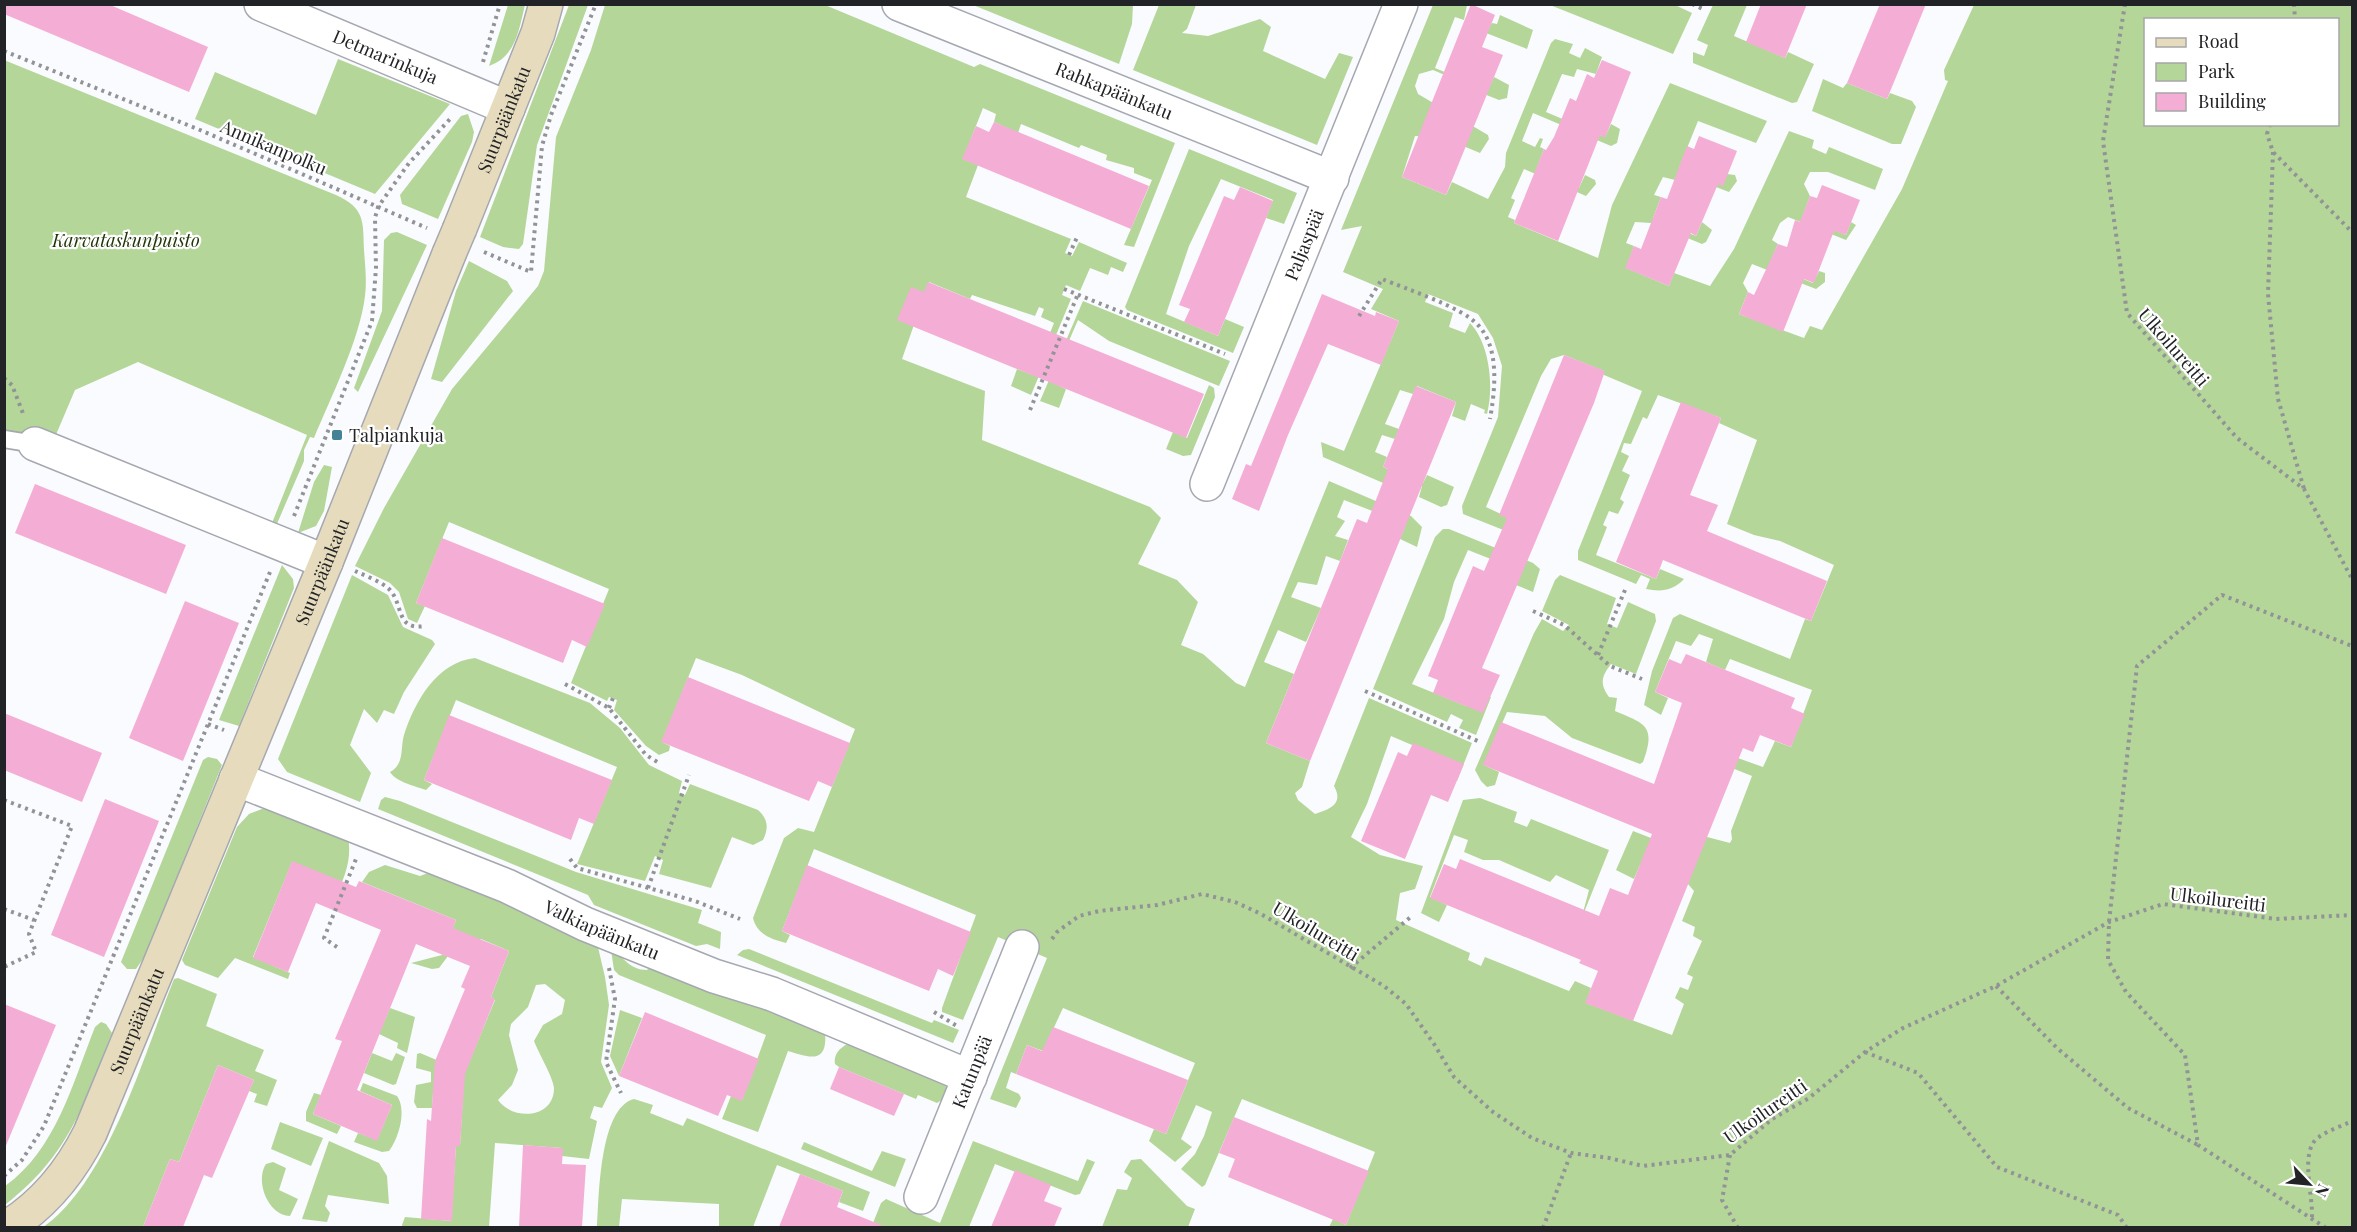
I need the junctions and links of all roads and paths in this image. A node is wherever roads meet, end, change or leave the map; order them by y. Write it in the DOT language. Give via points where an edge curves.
graph roads {
  1 [pos="261,4"];
  2 [pos="500,4"];
  3 [pos="546,4"];
  4 [pos="596,4"];
  5 [pos="899,4"];
  6 [pos="1401,4"];
  7 [pos="1692,4"];
  8 [pos="2125,4"];
  9 [pos="1703,9"];
  10 [pos="4,51"];
  11 [pos="468,91"];
  12 [pos="508,108"];
  13 [pos="2269,126"];
  14 [pos="2272,152"];
  15 [pos="1332,178"];
  16 [pos="4,187"];
  17 [pos="378,207"];
  18 [pos="2352,232"];
  19 [pos="1078,235"];
  20 [pos="4,239"];
  21 [pos="454,240"];
  22 [pos="1069,255"];
  23 [pos="1064,289"];
  24 [pos="1078,294"];
  25 [pos="1359,316"];
  26 [pos="1226,354"];
  27 [pos="4,378"];
  28 [pos="1030,410"];
  29 [pos="1490,419"];
  30 [pos="20,441"];
  31 [pos="1207,484"];
  32 [pos="2304,489"];
  33 [pos="282,544"];
  34 [pos="337,565"];
  35 [pos="2352,579"];
  36 [pos="1625,590"];
  37 [pos="1533,611"];
  38 [pos="425,626"];
  39 [pos="2352,646"];
  40 [pos="1598,656"];
  41 [pos="1642,680"];
  42 [pos="565,684"];
  43 [pos="1365,691"];
  44 [pos="613,699"];
  45 [pos="609,708"];
  46 [pos="1480,742"];
  47 [pos="659,763"];
  48 [pos="689,775"];
  49 [pos="236,779"];
  50 [pos="4,800"];
  51 [pos="570,859"];
  52 [pos="349,876"];
  53 [pos="648,888"];
  54 [pos="4,909"];
  55 [pos="1413,915"];
  56 [pos="2352,915"];
  57 [pos="740,919"];
  58 [pos="34,921"];
  59 [pos="2109,922"];
  60 [pos="605,932"];
  61 [pos="337,947"];
  62 [pos="1034,947"];
  63 [pos="4,967"];
  64 [pos="1350,968"];
  65 [pos="1996,986"];
  66 [pos="934,1012"];
  67 [pos="966,1030"];
  68 [pos="1865,1052"];
  69 [pos="970,1077"];
  70 [pos="621,1093"];
  71 [pos="2352,1121"];
  72 [pos="2198,1145"];
  73 [pos="1571,1153"];
  74 [pos="1730,1155"];
  75 [pos="4,1176"];
  76 [pos="921,1197"];
  77 [pos="2312,1217"];
  78 [pos="6,1227"];
  79 [pos="1543,1227"];
  80 [pos="1738,1227"];
  81 [pos="2127,1227"];
  82 [pos="2325,1227"];
  1 -- 11 [label="street, Detmarinkuja"];
  2 -- 11 [label="path" via="483,61"];
  3 -- 12 [label="street, Suurpäänkatu"];
  4 -- 21 [label="path, Annikanpolku" via="542,146 531,272"];
  5 -- 15 [label="street, Rahkapäänkatu"];
  6 -- 15 [label="street, Paljaspää"];
  7 -- 9 [label="path"];
  8 -- 32 [label="path, Ulkoilureitti" via="2103,141 2127,313 2237,438"];
  10 -- 17 [label="path, Annikanpolku"];
  11 -- 12 [label="street, Detmarinkuja"];
  11 -- 17 [label="path" via="459,109 410,163"];
  12 -- 21 [label="street, Suurpäänkatu"];
  13 -- 14 [label="path" via="2266,134"];
  14 -- 18 [label="path"];
  14 -- 32 [label="path" via="2268,294 2273,352 2278,399"];
  15 -- 31 [label="street, Paljaspää"];
  16 -- 20 [label="path"];
  17 -- 21 [label="path, Annikanpolku"];
  17 -- 33 [label="path" via="372,321"];
  19 -- 22 [label="path"];
  21 -- 34 [label="street, Suurpäänkatu"];
  23 -- 24 [label="path"];
  24 -- 26 [label="path"];
  24 -- 28 [label="path"];
  25 -- 29 [label="path" via="1382,279 1467,316 1480,326 1490,350 1495,389"];
  27 -- 30 [label="path" via="12,385"];
  30 -- 33 [label="street"];
  32 -- 35 [label="path, Ulkoilureitti"];
  33 -- 34 [label="street"];
  33 -- 75 [label="path" via="60,1090 34,1144"];
  34 -- 38 [label="path" via="387,586 409,625"];
  34 -- 49 [label="street, Suurpäänkatu"];
  36 -- 40 [label="path"];
  37 -- 40 [label="path" via="1564,625"];
  39 -- 59 [label="path" via="2222,595 2137,666"];
  40 -- 41 [label="path" via="1610,666"];
  42 -- 45 [label="path"];
  43 -- 46 [label="path"];
  44 -- 45 [label="path"];
  45 -- 47 [label="path" via="646,755"];
  48 -- 53 [label="path"];
  49 -- 60 [label="street, Valkiapäänkatu" via="507,886"];
  49 -- 78 [label="street, Suurpäänkatu" via="90,1133 66,1175 51,1192 26,1216"];
  50 -- 58 [label="path" via="72,826"];
  51 -- 53 [label="path" via="577,868"];
  52 -- 61 [label="path" via="324,938"];
  53 -- 57 [label="path"];
  54 -- 58 [label="path"];
  55 -- 64 [label="path"];
  56 -- 59 [label="path, Ulkoilureitti" via="2276,919 2163,904"];
  58 -- 63 [label="path" via="29,934 36,952"];
  59 -- 65 [label="path, Ulkoilureitti"];
  59 -- 72 [label="path" via="2108,960 2126,992 2185,1055"];
  60 -- 69 [label="street, Valkiapäänkatu" via="714,976 772,994"];
  60 -- 70 [label="path" via="604,946 615,999 606,1062"];
  62 -- 64 [label="path, Ulkoilureitti" via="1079,916 1202,894 1235,902 1261,914"];
  62 -- 69 [label="street, Katunpää"];
  64 -- 73 [label="path, Ulkoilureitti" via="1384,986 1406,1004 1454,1077 1493,1112 1532,1138"];
  65 -- 68 [label="path, Ulkoilureitti" via="1903,1028"];
  65 -- 72 [label="path" via="2057,1048 2128,1108"];
  66 -- 67 [label="path"];
  68 -- 74 [label="path, Ulkoilureitti" via="1809,1098 1772,1119"];
  68 -- 81 [label="path" via="1918,1073 1997,1167 2118,1215"];
  69 -- 76 [label="street, Katunpää"];
  71 -- 77 [label="path" via="2316,1138 2306,1158"];
  72 -- 77 [label="path"];
  73 -- 74 [label="path, Ulkoilureitti" via="1643,1166"];
  73 -- 79 [label="path"];
  74 -- 80 [label="path" via="1722,1200"];
  77 -- 82 [label="path"];
}
